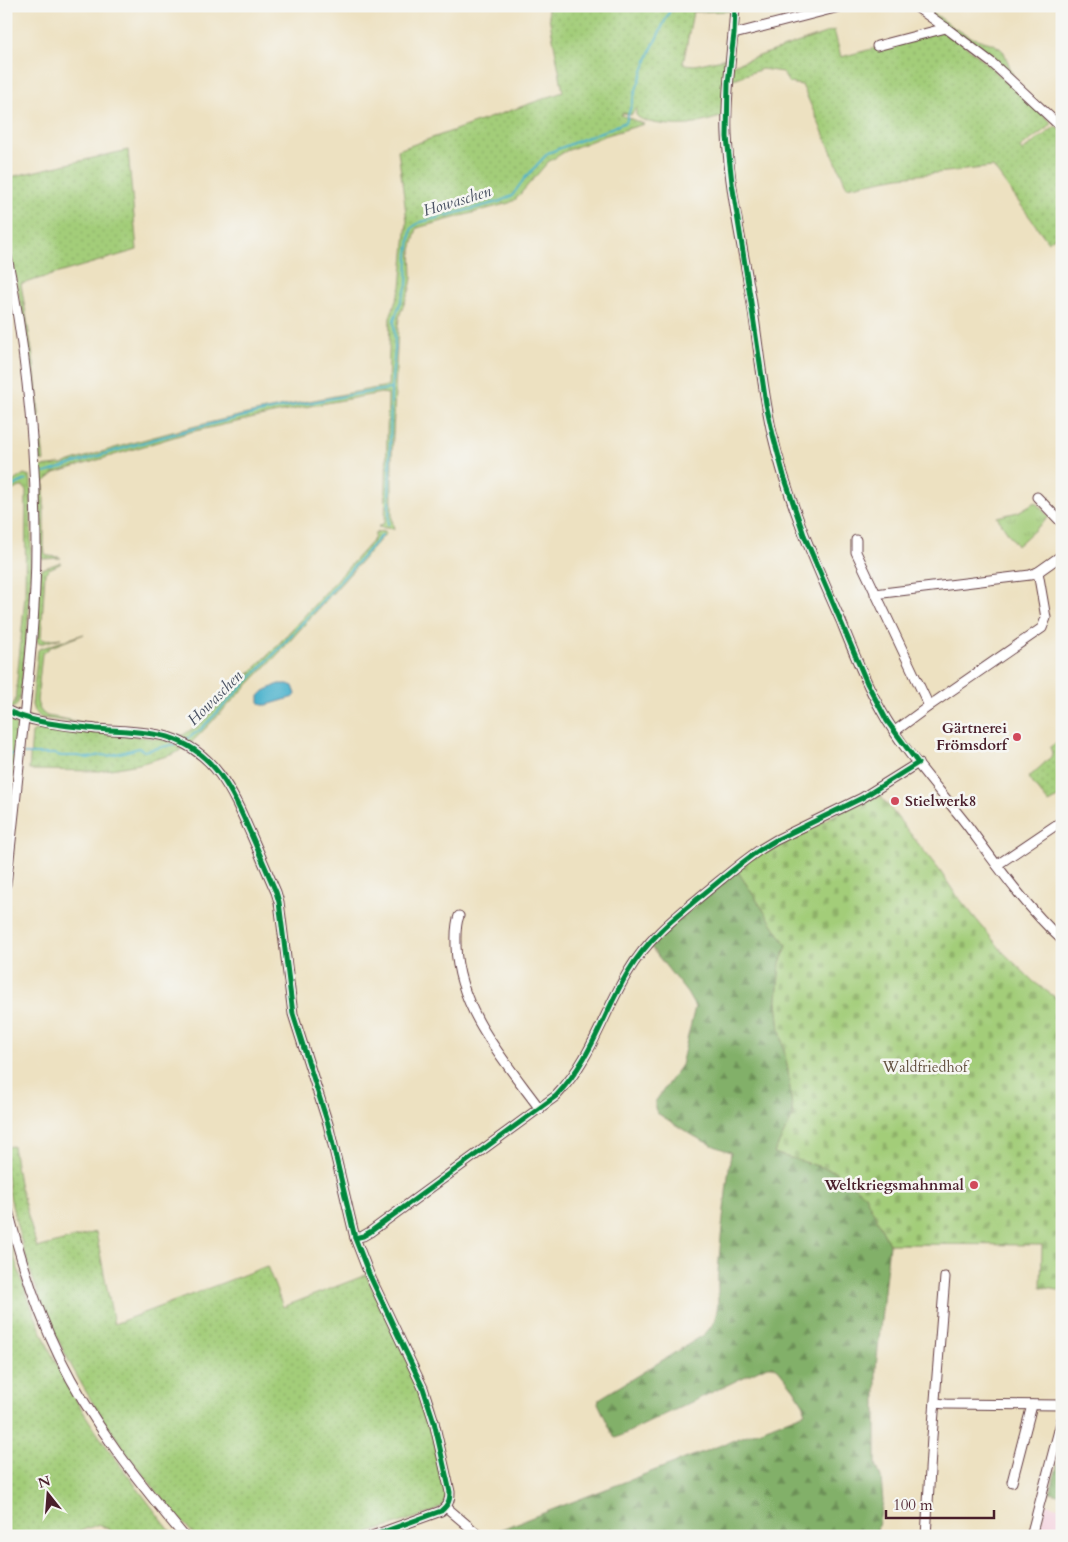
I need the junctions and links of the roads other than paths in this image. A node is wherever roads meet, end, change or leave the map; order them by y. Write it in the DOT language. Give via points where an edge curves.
graph roads {
  1 [pos="735,6"];
  2 [pos="843,6"];
  3 [pos="915,6"];
  4 [pos="946,28"];
  5 [pos="734,34"];
  6 [pos="877,46"];
  7 [pos="1062,128"];
  8 [pos="6,252"];
  9 [pos="1037,497"];
  10 [pos="1062,523"];
  11 [pos="856,540"];
  12 [pos="1062,555"];
  13 [pos="1038,572"];
  14 [pos="876,594"];
  15 [pos="929,706"];
  16 [pos="6,710"];
  17 [pos="24,718"];
  18 [pos="895,731"];
  19 [pos="918,764"];
  20 [pos="1062,821"];
  21 [pos="997,865"];
  22 [pos="6,884"];
  23 [pos="459,916"];
  24 [pos="1062,940"];
  25 [pos="540,1109"];
  26 [pos="6,1202"];
  27 [pos="355,1238"];
  28 [pos="945,1277"];
  29 [pos="935,1403"];
  30 [pos="1032,1405"];
  31 [pos="1062,1405"];
  32 [pos="1062,1419"];
  33 [pos="1012,1482"];
  34 [pos="446,1507"];
  35 [pos="184,1536"];
  36 [pos="372,1536"];
  37 [pos="480,1536"];
  38 [pos="926,1536"];
  39 [pos="1031,1536"];
  1 -- 5 [label="street"];
  2 -- 5 [label="street"];
  3 -- 4 [label="street"];
  4 -- 6 [label="street"];
  4 -- 7 [label="street" via="992,63"];
  5 -- 18 [label="street" via="728,83 727,137 773,436 804,535 873,695"];
  8 -- 17 [label="street" via="26,366 34,464 36,554"];
  9 -- 10 [label="street"];
  11 -- 14 [label="street" via="856,552"];
  12 -- 13 [label="street"];
  13 -- 14 [label="street"];
  13 -- 15 [label="street" via="1046,618 1042,628"];
  14 -- 15 [label="street"];
  15 -- 18 [label="street"];
  16 -- 17 [label="street"];
  17 -- 22 [label="street"];
  17 -- 27 [label="street" via="173,740 200,755 230,787 279,902 293,1014 328,1124"];
  18 -- 19 [label="street"];
  19 -- 21 [label="street"];
  19 -- 25 [label="street" via="862,798 761,849 661,929 628,972 575,1073"];
  20 -- 21 [label="street"];
  21 -- 24 [label="street"];
  23 -- 25 [label="street" via="455,925 457,959 470,1005 487,1036"];
  25 -- 27 [label="street" via="370,1232"];
  26 -- 35 [label="street" via="32,1293 58,1356 116,1450"];
  27 -- 34 [label="street" via="424,1388 450,1492"];
  28 -- 29 [label="street"];
  29 -- 30 [label="street"];
  29 -- 38 [label="street"];
  30 -- 31 [label="street"];
  30 -- 33 [label="street"];
  32 -- 39 [label="street"];
  34 -- 36 [label="street"];
  34 -- 37 [label="street"];
}
